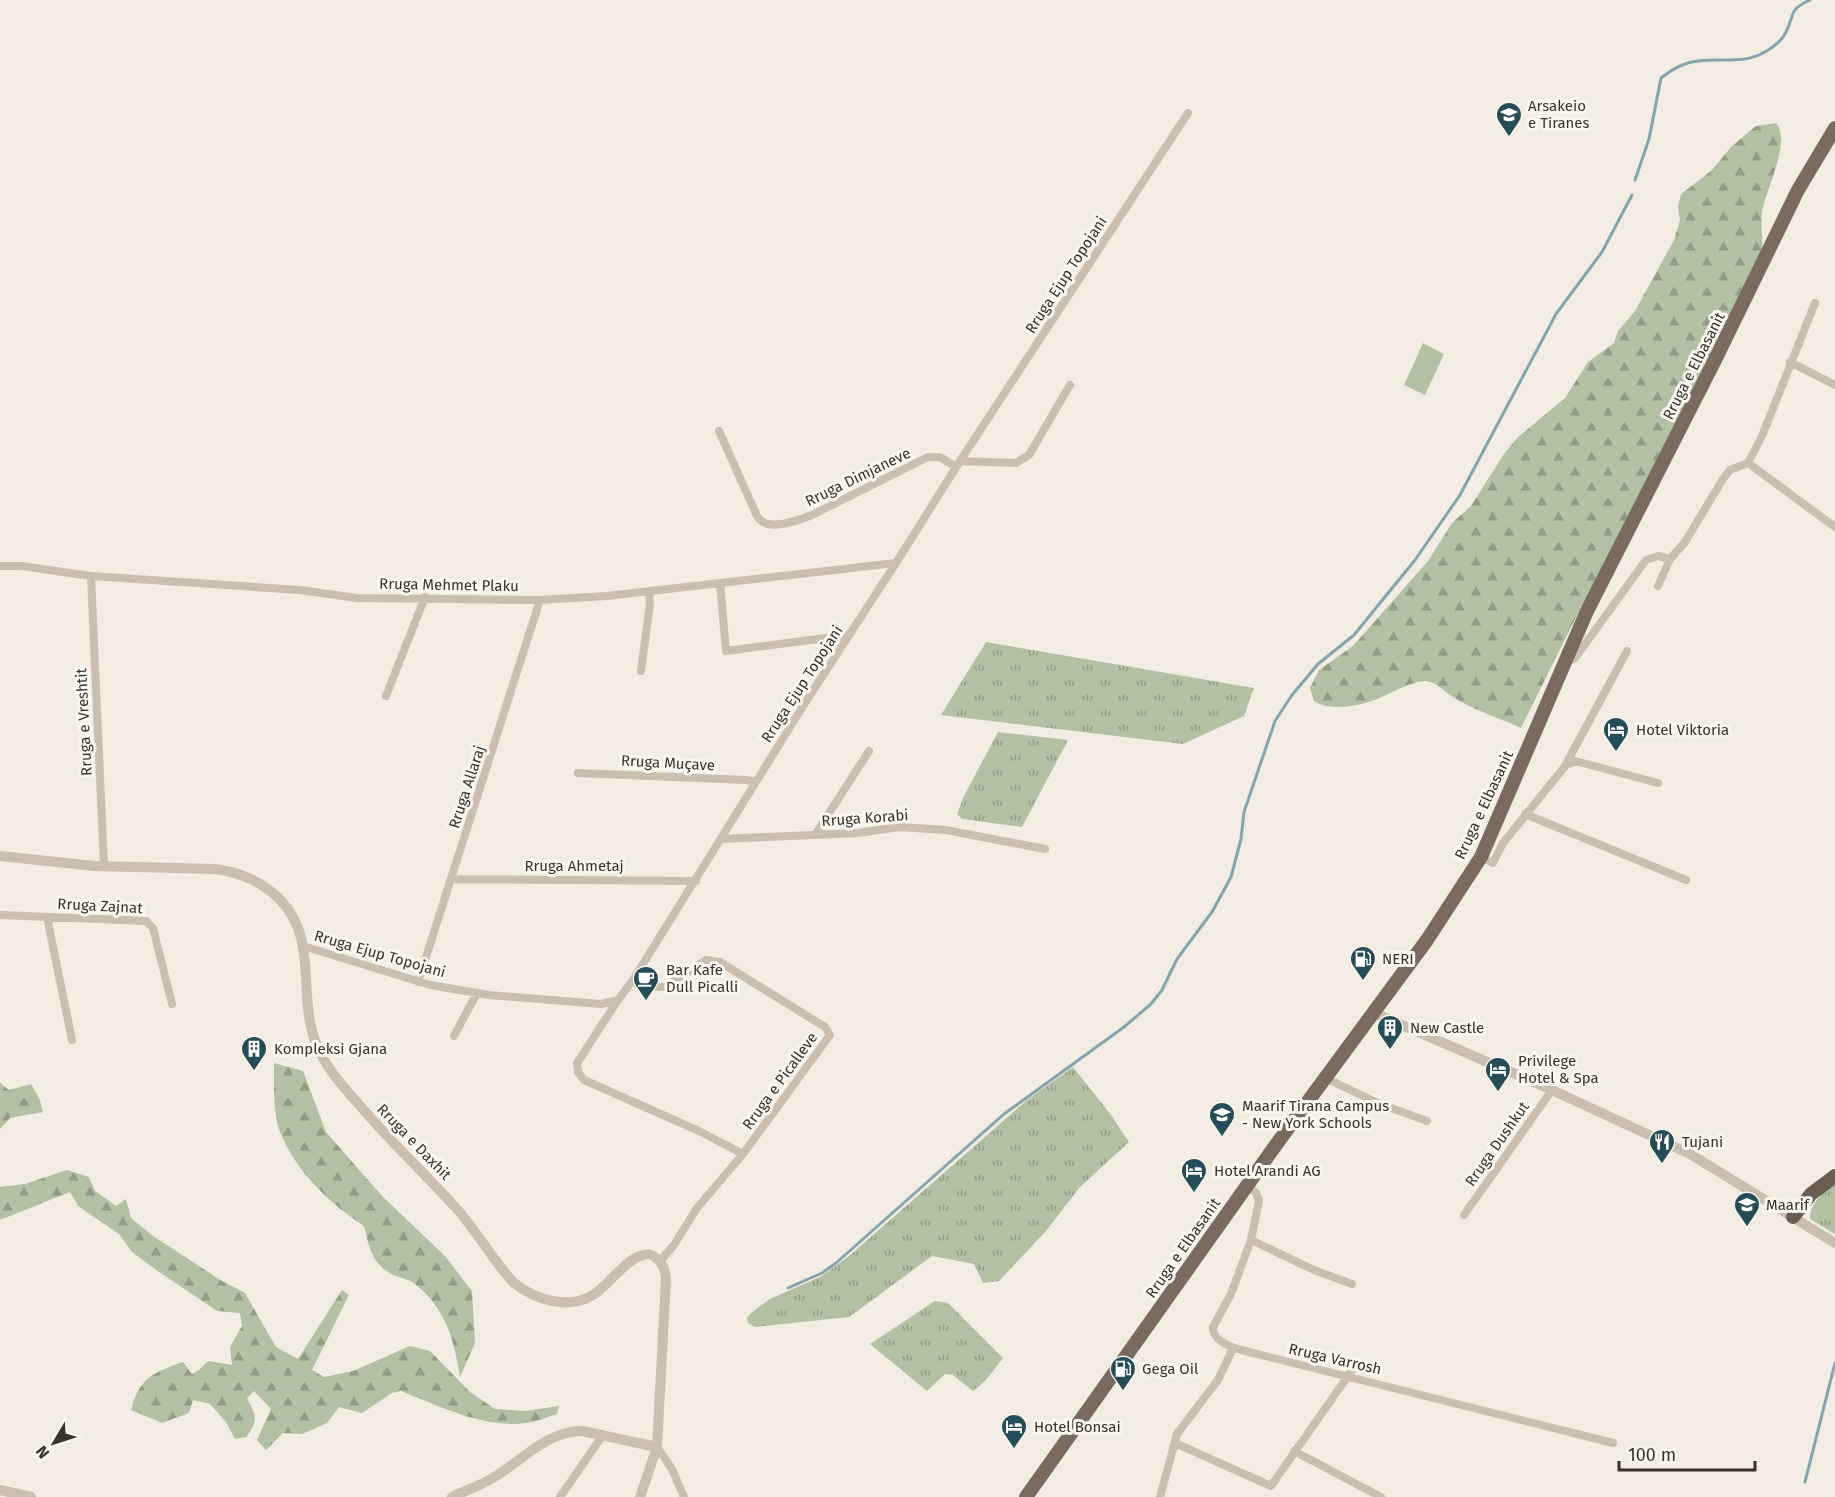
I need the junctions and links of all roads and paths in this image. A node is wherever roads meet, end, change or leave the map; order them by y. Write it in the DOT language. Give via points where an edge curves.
graph roads {
  1 [pos="1188,113"];
  2 [pos="1835,128"];
  3 [pos="1815,303"];
  4 [pos="1790,362"];
  5 [pos="1070,385"];
  6 [pos="1835,385"];
  7 [pos="719,431"];
  8 [pos="958,464"];
  9 [pos="1748,464"];
  10 [pos="1835,527"];
  11 [pos="1670,559"];
  12 [pos="896,563"];
  13 [pos="0,566"];
  14 [pos="91,576"];
  15 [pos="720,583"];
  16 [pos="1658,586"];
  17 [pos="648,592"];
  18 [pos="424,597"];
  19 [pos="540,600"];
  20 [pos="849,635"];
  21 [pos="1627,651"];
  22 [pos="1564,663"];
  23 [pos="641,671"];
  24 [pos="386,696"];
  25 [pos="869,752"];
  26 [pos="1566,765"];
  27 [pos="578,773"];
  28 [pos="756,782"];
  29 [pos="1658,783"];
  30 [pos="1525,814"];
  31 [pos="815,835"];
  32 [pos="721,839"];
  33 [pos="1045,849"];
  34 [pos="0,856"];
  35 [pos="1481,857"];
  36 [pos="104,866"];
  37 [pos="452,879"];
  38 [pos="1686,880"];
  39 [pos="696,881"];
  40 [pos="0,915"];
  41 [pos="47,917"];
  42 [pos="303,946"];
  43 [pos="633,980"];
  44 [pos="418,982"];
  45 [pos="477,993"];
  46 [pos="618,1000"];
  47 [pos="172,1004"];
  48 [pos="1374,1013"];
  49 [pos="454,1036"];
  50 [pos="72,1040"];
  51 [pos="1325,1078"];
  52 [pos="1552,1090"];
  53 [pos="1427,1121"];
  54 [pos="744,1154"];
  55 [pos="1835,1178"];
  56 [pos="1247,1184"];
  57 [pos="1464,1215"];
  58 [pos="1796,1219"];
  59 [pos="1251,1240"];
  60 [pos="1835,1243"];
  61 [pos="660,1261"];
  62 [pos="1352,1284"];
  63 [pos="1233,1348"];
  64 [pos="1357,1363"];
  65 [pos="1346,1376"];
  66 [pos="603,1435"];
  67 [pos="1175,1443"];
  68 [pos="1613,1443"];
  69 [pos="657,1447"];
  70 [pos="1294,1451"];
  71 [pos="0,1490"];
  72 [pos="31,1497"];
  73 [pos="452,1497"];
  74 [pos="560,1497"];
  75 [pos="640,1497"];
  76 [pos="684,1497"];
  77 [pos="1026,1497"];
  78 [pos="1160,1497"];
  79 [pos="1381,1497"];
  1 -- 8 [label="street, Rruga Ejup Topojani"];
  2 -- 22 [label="main road, Rruga e Elbasanit" via="1798,190"];
  3 -- 4 [label="street"];
  4 -- 6 [label="street"];
  4 -- 9 [label="street"];
  5 -- 8 [label="street" via="1023,460"];
  7 -- 8 [label="street, Rruga Dimjaneve" via="757,516 768,525 812,515 928,457"];
  8 -- 12 [label="street, Rruga Ejup Topojani"];
  9 -- 10 [label="street"];
  9 -- 11 [label="street" via="1730,470 1685,543"];
  11 -- 16 [label="street"];
  11 -- 22 [label="street" via="1658,556 1646,560 1575,658"];
  12 -- 15 [label="street, Rruga Mehmet Plaku"];
  12 -- 20 [label="street, Rruga Ejup Topojani"];
  13 -- 14 [label="street, Rruga Mehmet Plaku"];
  14 -- 18 [label="street, Rruga Mehmet Plaku" via="300,590 357,598"];
  14 -- 36 [label="street, Rruga e Vreshtit"];
  15 -- 17 [label="street, Rruga Mehmet Plaku"];
  15 -- 20 [label="street" via="726,651"];
  17 -- 19 [label="street, Rruga Mehmet Plaku"];
  17 -- 23 [label="street"];
  18 -- 19 [label="street, Rruga Mehmet Plaku"];
  18 -- 24 [label="street"];
  19 -- 37 [label="street, Rruga Allaraj"];
  20 -- 28 [label="street, Rruga Ejup Topojani"];
  21 -- 26 [label="street"];
  22 -- 35 [label="main road, Rruga e Elbasanit"];
  25 -- 31 [label="street"];
  26 -- 29 [label="street" via="1581,763"];
  26 -- 30 [label="street"];
  27 -- 28 [label="street, Rruga Muçave"];
  28 -- 32 [label="street, Rruga Ejup Topojani"];
  30 -- 35 [label="street" via="1493,863"];
  30 -- 38 [label="street"];
  31 -- 32 [label="street, Rruga Korabi"];
  31 -- 33 [label="street, Rruga Korabi" via="899,827 946,830"];
  32 -- 39 [label="street, Rruga Ejup Topojani"];
  34 -- 36 [label="street, Rruga e Daxhit"];
  35 -- 48 [label="main road, Rruga e Elbasanit"];
  36 -- 42 [label="street, Rruga e Daxhit" via="215,869 247,876 281,902"];
  37 -- 39 [label="street, Rruga Ahmetaj"];
  37 -- 44 [label="street, Rruga Allaraj"];
  39 -- 43 [label="street, Rruga Ejup Topojani"];
  40 -- 41 [label="street, Rruga Zajnat"];
  41 -- 47 [label="street, Rruga Zajnat" via="146,921 153,928"];
  41 -- 50 [label="street"];
  42 -- 44 [label="street, Rruga Ejup Topojani"];
  42 -- 61 [label="street, Rruga e Daxhit" via="310,1028 325,1061 375,1124 466,1220 514,1283 544,1299 575,1301 601,1289 637,1257 649,1254"];
  43 -- 46 [label="street, Rruga Ejup Topojani"];
  43 -- 54 [label="street, Rruga e Picalleve" via="665,987 706,960 713,960 829,1031 829,1038"];
  44 -- 45 [label="street, Rruga Ejup Topojani"];
  45 -- 46 [label="street, Rruga Ejup Topojani" via="601,1004"];
  45 -- 49 [label="street"];
  46 -- 54 [label="street" via="577,1063 584,1080"];
  48 -- 51 [label="main road, Rruga e Elbasanit"];
  48 -- 52 [label="street"];
  51 -- 53 [label="street"];
  51 -- 56 [label="main road, Rruga e Elbasanit"];
  52 -- 57 [label="street, Rruga Dushkut"];
  52 -- 58 [label="street" via="1690,1154"];
  54 -- 61 [label="street, Rruga e Picalleve"];
  55 -- 58 [label="highway" via="1811,1194"];
  56 -- 59 [label="street, Rruga Varrosh" via="1259,1201"];
  56 -- 77 [label="main road, Rruga e Elbasanit"];
  58 -- 60 [label="street"];
  59 -- 62 [label="street"];
  59 -- 63 [label="street, Rruga Varrosh" via="1231,1294 1212,1329 1215,1336"];
  61 -- 69 [label="street" via="666,1279"];
  63 -- 65 [label="street, Rruga Varrosh"];
  63 -- 67 [label="street" via="1218,1380"];
  64 -- 65 [label="street"];
  65 -- 68 [label="street, Rruga Varrosh"];
  65 -- 70 [label="street"];
  66 -- 69 [label="street"];
  66 -- 73 [label="street" via="582,1431 560,1434 491,1479"];
  66 -- 74 [label="street"];
  67 -- 70 [label="street" via="1271,1486"];
  67 -- 78 [label="street"];
  69 -- 75 [label="street"];
  69 -- 76 [label="street"];
  70 -- 79 [label="street"];
  71 -- 72 [label="street"];
}
